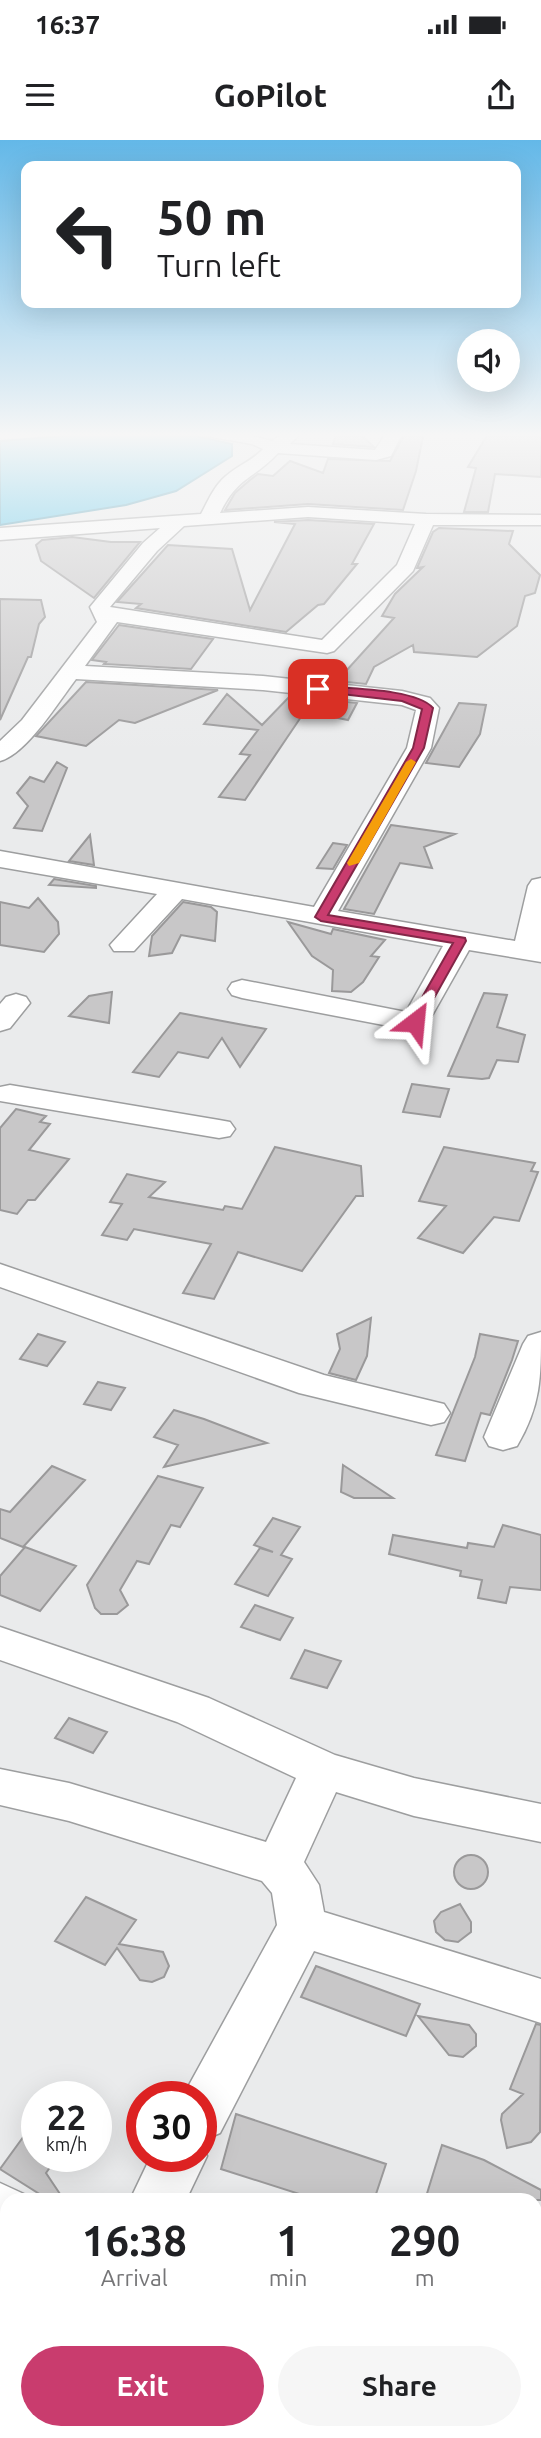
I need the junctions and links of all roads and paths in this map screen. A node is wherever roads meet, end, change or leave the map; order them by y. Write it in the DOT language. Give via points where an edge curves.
graph roads {
  1 [pos="158,539"];
  2 [pos="418,539"];
  3 [pos="103,614"];
  4 [pos="70,672"];
  5 [pos="0,754"];
  6 [pos="0,859"];
  7 [pos="541,887"];
  8 [pos="177,888"];
  9 [pos="321,917"];
  10 [pos="460,941"];
  11 [pos="124,945"];
  12 [pos="534,952"];
  13 [pos="242,989"];
  14 [pos="4,1097"];
  15 [pos="219,1129"];
  16 [pos="0,1275"];
  17 [pos="541,1344"];
  18 [pos="431,1413"];
  19 [pos="503,1437"];
  20 [pos="0,1643"];
  21 [pos="323,1770"];
  22 [pos="0,1787"];
  23 [pos="541,1823"];
  24 [pos="278,1866"];
  25 [pos="302,1926"];
  26 [pos="541,2001"];
  27 [pos="217,2086"];
  28 [pos="172,2172"];
  29 [pos="161,2193"];
  1 -- 3 [label="street" via="100,607"];
  2 -- 3 [label="street" via="406,567 327,647"];
  3 -- 4 [label="street" via="107,622"];
  4 -- 5 [label="street" via="30,725"];
  4 -- 9 [label="street" via="263,683 402,698 428,708 419,748"];
  6 -- 8 [label="street"];
  7 -- 12 [label="street"];
  8 -- 9 [label="street"];
  8 -- 11 [label="street"];
  9 -- 10 [label="street"];
  10 -- 12 [label="street"];
  10 -- 13 [label="street" via="415,1022"];
  14 -- 15 [label="street"];
  16 -- 18 [label="street" via="312,1384"];
  17 -- 19 [label="street"];
  20 -- 21 [label="street" via="193,1710"];
  21 -- 23 [label="street" via="414,1797"];
  21 -- 24 [label="street"];
  22 -- 24 [label="street" via="69,1802"];
  24 -- 25 [label="street" via="295,1885"];
  25 -- 26 [label="street"];
  25 -- 27 [label="street"];
  28 -- 29 [label="street"];
}
